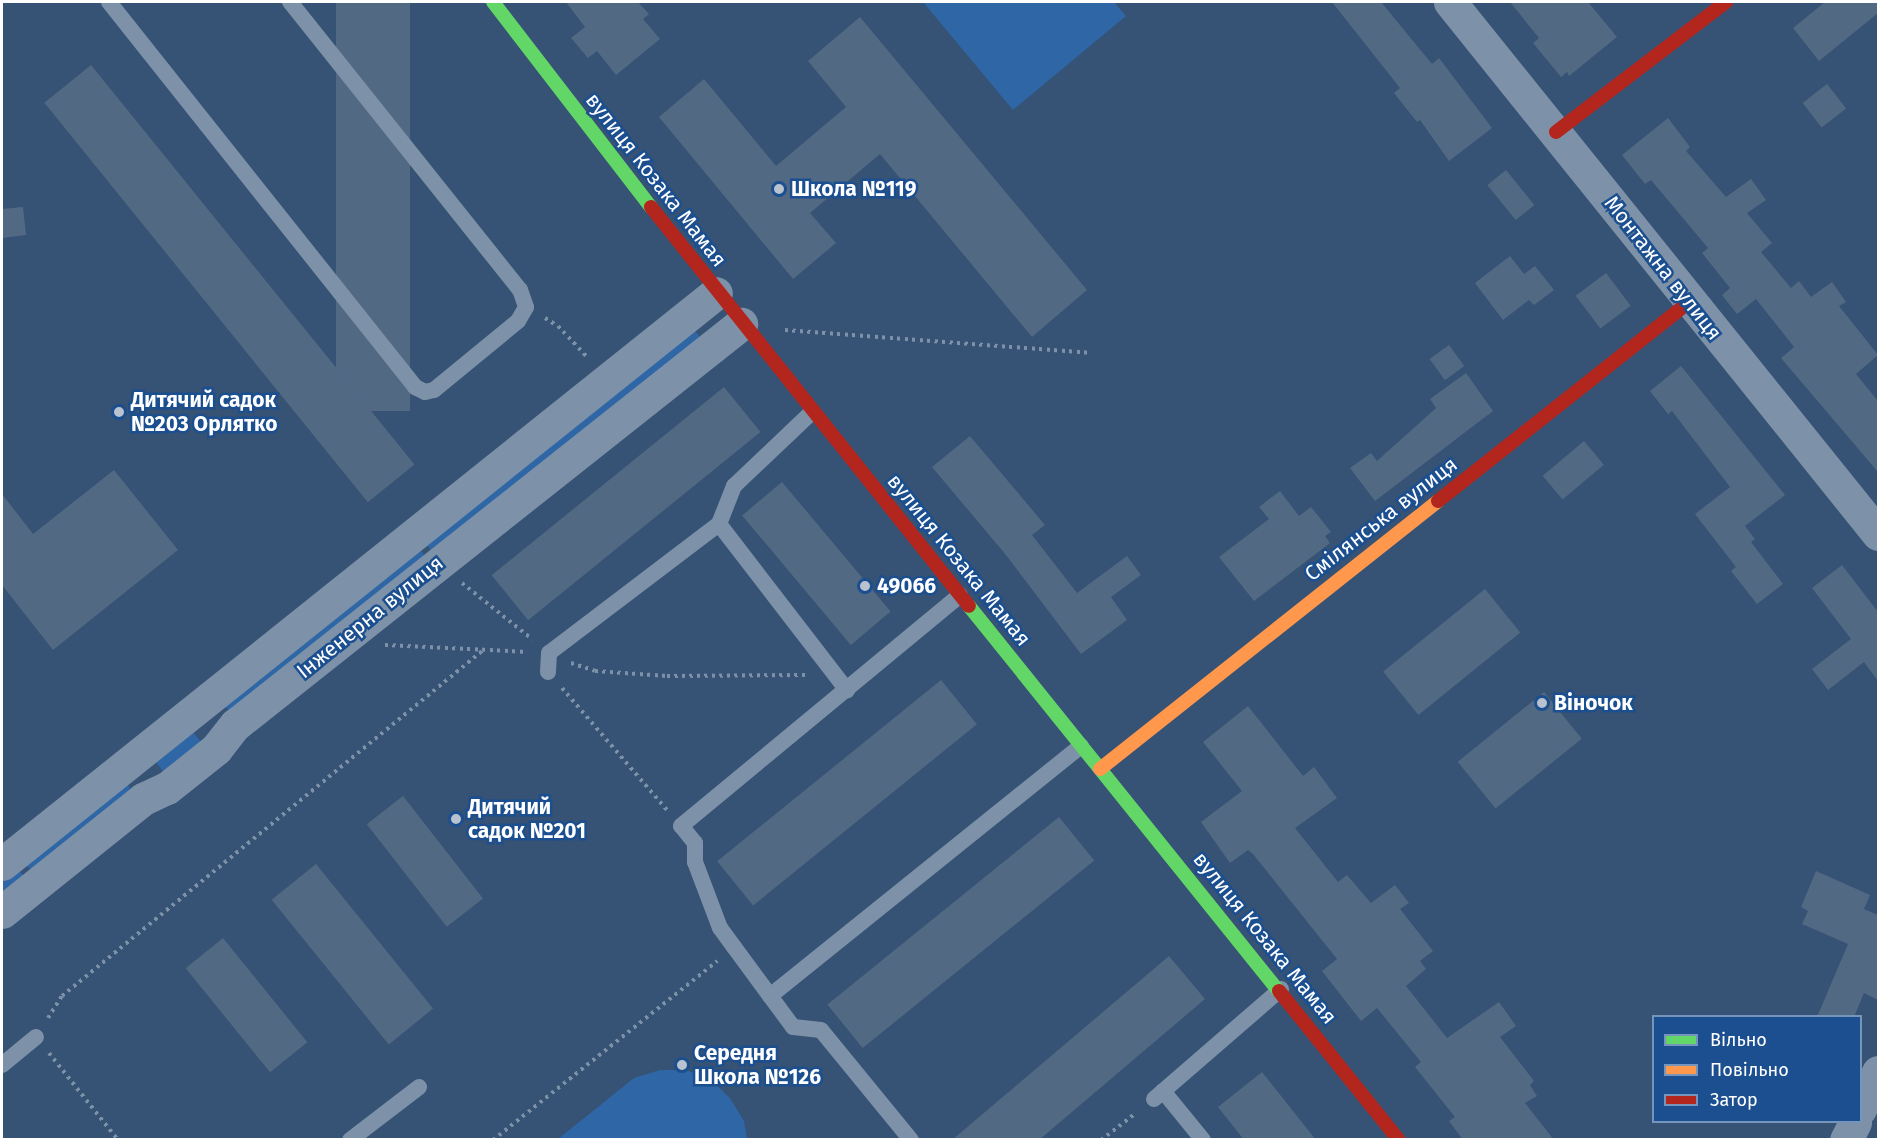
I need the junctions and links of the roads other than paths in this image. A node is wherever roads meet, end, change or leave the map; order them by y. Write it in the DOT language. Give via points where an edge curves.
graph roads {
  1 [pos="109,2"];
  2 [pos="290,2"];
  3 [pos="493,2"];
  4 [pos="1450,2"];
  5 [pos="1726,2"];
  6 [pos="1556,132"];
  7 [pos="716,293"];
  8 [pos="1689,302"];
  9 [pos="741,324"];
  10 [pos="812,412"];
  11 [pos="719,524"];
  12 [pos="1878,534"];
  13 [pos="960,596"];
  14 [pos="548,672"];
  15 [pos="847,690"];
  16 [pos="1081,746"];
  17 [pos="1100,769"];
  18 [pos="2,864"];
  19 [pos="2,912"];
  20 [pos="1281,989"];
  21 [pos="770,996"];
  22 [pos="36,1037"];
  23 [pos="2,1065"];
  24 [pos="1878,1072"];
  25 [pos="419,1087"];
  26 [pos="1862,1105"];
  27 [pos="1854,1123"];
  28 [pos="350,1140"];
  29 [pos="912,1140"];
  30 [pos="1203,1140"];
  31 [pos="1399,1140"];
  32 [pos="1846,1140"];
  1 -- 2 [label="lane" via="415,387 425,392 434,390 518,321 526,307 520,290"];
  3 -- 7 [label="street, вулиця Козака Мамая"];
  4 -- 6 [label="street, Монтажна вулиця"];
  5 -- 6 [label="street"];
  6 -- 8 [label="street, Монтажна вулиця"];
  7 -- 9 [label="street, вулиця Козака Мамая"];
  7 -- 18 [label="street, Інженерна вулиця"];
  8 -- 12 [label="street, Монтажна вулиця"];
  8 -- 17 [label="street, Смілянська вулиця"];
  9 -- 10 [label="street, вулиця Козака Мамая"];
  9 -- 19 [label="street, Інженерна вулиця" via="235,725 216,749 167,788 143,799"];
  10 -- 11 [label="lane" via="734,486"];
  10 -- 13 [label="street, вулиця Козака Мамая"];
  11 -- 14 [label="lane" via="549,653"];
  11 -- 15 [label="lane"];
  13 -- 15 [label="lane"];
  13 -- 16 [label="street, вулиця Козака Мамая"];
  15 -- 21 [label="lane" via="681,826 695,843 695,862 720,928"];
  16 -- 17 [label="street, вулиця Козака Мамая"];
  16 -- 21 [label="lane"];
  17 -- 20 [label="street, вулиця Козака Мамая"];
  20 -- 30 [label="lane" via="1159,1095"];
  20 -- 31 [label="street, вулиця Козака Мамая"];
  21 -- 29 [label="lane" via="793,1027 821,1030"];
  22 -- 23 [label="lane"];
  24 -- 26 [label="street"];
  25 -- 28 [label="lane"];
  27 -- 32 [label="street"];
}
